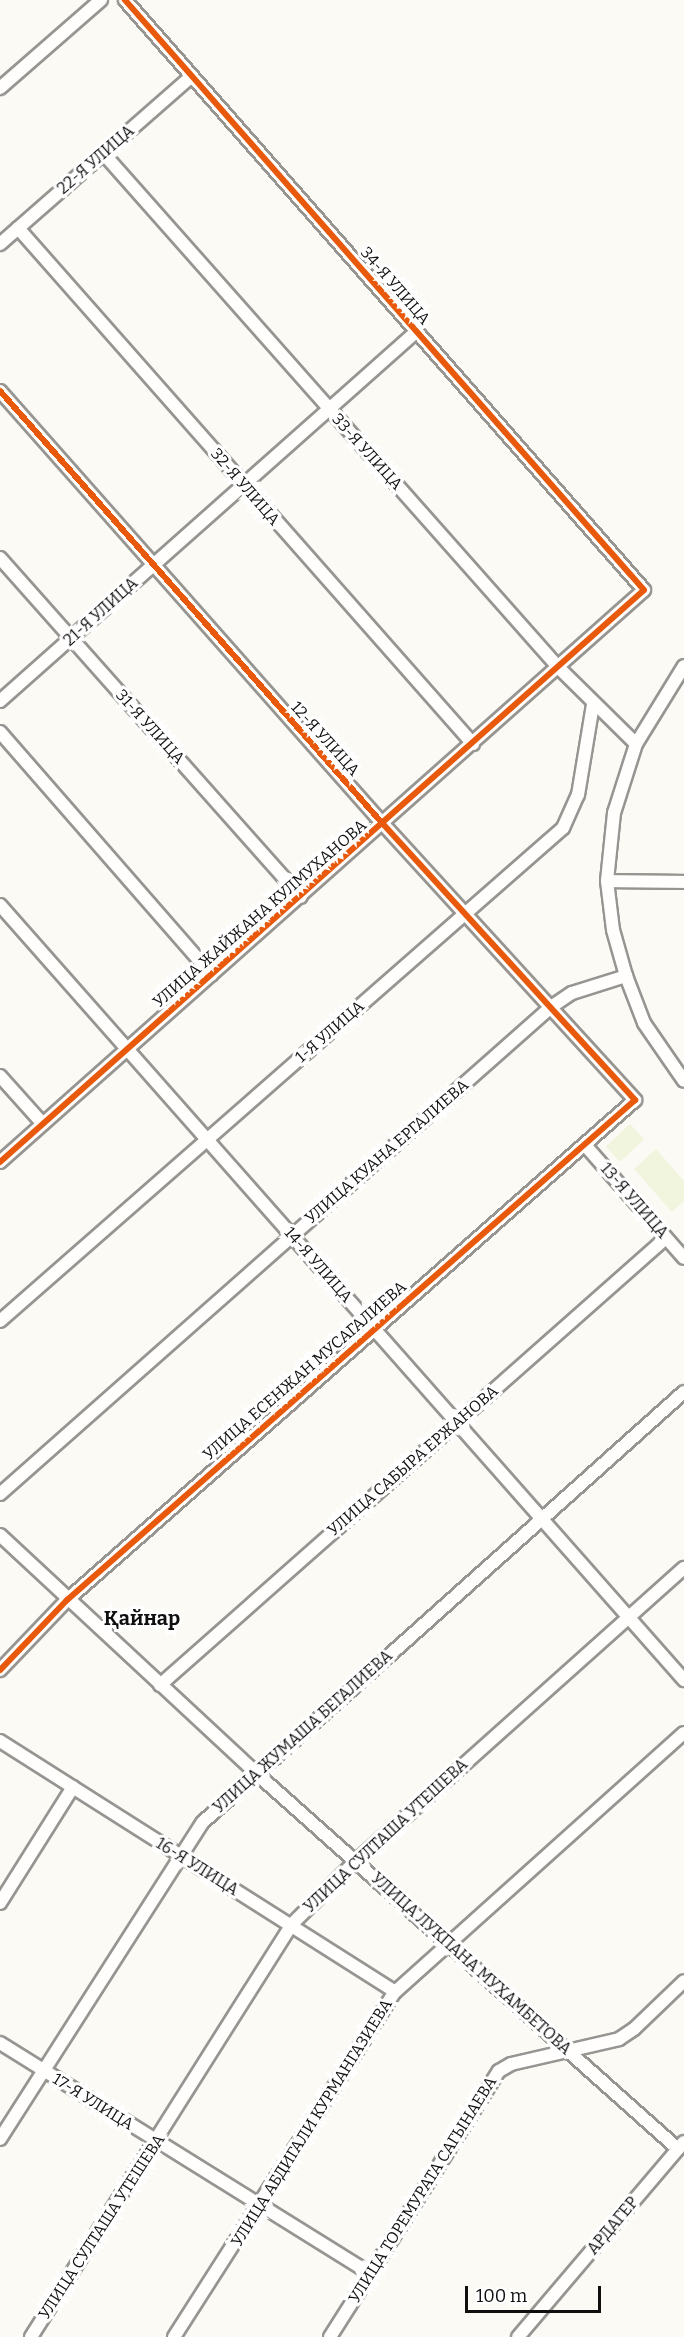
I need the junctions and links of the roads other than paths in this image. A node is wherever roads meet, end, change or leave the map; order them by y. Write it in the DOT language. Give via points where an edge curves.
graph roads {
  1 [pos="101,0"];
  2 [pos="125,0"];
  3 [pos="192,76"];
  4 [pos="0,88"];
  5 [pos="103,153"];
  6 [pos="18,228"];
  7 [pos="0,244"];
  8 [pos="417,332"];
  9 [pos="0,391"];
  10 [pos="329,410"];
  11 [pos="244,485"];
  12 [pos="0,558"];
  13 [pos="153,566"];
  14 [pos="644,590"];
  15 [pos="71,638"];
  16 [pos="684,666"];
  17 [pos="559,668"];
  18 [pos="0,701"];
  19 [pos="593,704"];
  20 [pos="0,732"];
  21 [pos="472,744"];
  22 [pos="636,744"];
  23 [pos="383,824"];
  24 [pos="607,881"];
  25 [pos="684,882"];
  26 [pos="301,897"];
  27 [pos="0,905"];
  28 [pos="465,914"];
  29 [pos="212,975"];
  30 [pos="626,976"];
  31 [pos="551,1007"];
  32 [pos="128,1050"];
  33 [pos="0,1076"];
  34 [pos="684,1081"];
  35 [pos="635,1100"];
  36 [pos="43,1124"];
  37 [pos="207,1139"];
  38 [pos="585,1144"];
  39 [pos="0,1162"];
  40 [pos="292,1236"];
  41 [pos="666,1238"];
  42 [pos="684,1258"];
  43 [pos="0,1321"];
  44 [pos="373,1327"];
  45 [pos="684,1392"];
  46 [pos="457,1423"];
  47 [pos="0,1494"];
  48 [pos="541,1518"];
  49 [pos="0,1535"];
  50 [pos="684,1568"];
  51 [pos="67,1600"];
  52 [pos="629,1617"];
  53 [pos="0,1670"];
  54 [pos="684,1680"];
  55 [pos="160,1685"];
  56 [pos="684,1732"];
  57 [pos="0,1741"];
  58 [pos="256,1773"];
  59 [pos="73,1787"];
  60 [pos="180,1857"];
  61 [pos="356,1861"];
  62 [pos="0,1902"];
  63 [pos="291,1925"];
  64 [pos="447,1944"];
  65 [pos="684,1981"];
  66 [pos="395,1992"];
  67 [pos="0,2043"];
  68 [pos="568,2052"];
  69 [pos="44,2071"];
  70 [pos="0,2139"];
  71 [pos="156,2142"];
  72 [pos="681,2146"];
  73 [pos="259,2207"];
  74 [pos="370,2273"];
  75 [pos="31,2337"];
  76 [pos="174,2337"];
  77 [pos="330,2337"];
  78 [pos="518,2337"];
  1 -- 4 [label="street"];
  2 -- 3 [label="street, 34-Я УЛИЦА"];
  3 -- 5 [label="street, 22-Я УЛИЦА"];
  3 -- 8 [label="street, 34-Я УЛИЦА"];
  5 -- 6 [label="street, 22-Я УЛИЦА"];
  5 -- 10 [label="street, 33-Я УЛИЦА"];
  6 -- 7 [label="street, 22-Я УЛИЦА"];
  6 -- 11 [label="street, 32-Я УЛИЦА"];
  8 -- 10 [label="street, 21-Я УЛИЦА"];
  8 -- 14 [label="street, 34-Я УЛИЦА"];
  9 -- 13 [label="street, 12-Я УЛИЦА"];
  10 -- 11 [label="street, 21-Я УЛИЦА"];
  10 -- 17 [label="street, 33-Я УЛИЦА"];
  11 -- 13 [label="street, 21-Я УЛИЦА"];
  11 -- 21 [label="street, 32-Я УЛИЦА"];
  12 -- 15 [label="street, 31-Я УЛИЦА"];
  13 -- 15 [label="street, 21-Я УЛИЦА"];
  13 -- 23 [label="street, 12-Я УЛИЦА"];
  14 -- 17 [label="street, УЛИЦА ЖАЙЖАНА КУЛМУХАНОВА"];
  15 -- 18 [label="street, 21-Я УЛИЦА"];
  15 -- 26 [label="street, 31-Я УЛИЦА"];
  16 -- 22 [label="street"];
  17 -- 19 [label="street, 33-Я УЛИЦА"];
  17 -- 21 [label="street, УЛИЦА ЖАЙЖАНА КУЛМУХАНОВА"];
  19 -- 22 [label="street, 33-Я УЛИЦА"];
  19 -- 28 [label="street, 1-Я УЛИЦА" via="573,813 562,828"];
  20 -- 29 [label="street"];
  21 -- 23 [label="street, УЛИЦА ЖАЙЖАНА КУЛМУХАНОВА"];
  22 -- 24 [label="street" via="614,813"];
  23 -- 26 [label="street, УЛИЦА ЖАЙЖАНА КУЛМУХАНОВА"];
  23 -- 28 [label="street, 12-Я УЛИЦА"];
  24 -- 25 [label="street"];
  24 -- 30 [label="street" via="613,930"];
  26 -- 29 [label="street, УЛИЦА ЖАЙЖАНА КУЛМУХАНОВА"];
  27 -- 32 [label="street, 14-Я УЛИЦА"];
  28 -- 31 [label="street, 12-Я УЛИЦА"];
  28 -- 37 [label="street, 1-Я УЛИЦА"];
  29 -- 32 [label="street, УЛИЦА ЖАЙЖАНА КУЛМУХАНОВА"];
  30 -- 31 [label="street, УЛИЦА КУАНА ЕРГАЛИЕВА" via="572,993"];
  30 -- 34 [label="street" via="644,1023"];
  31 -- 35 [label="street, 12-Я УЛИЦА"];
  31 -- 40 [label="street, УЛИЦА КУАНА ЕРГАЛИЕВА"];
  32 -- 36 [label="street, УЛИЦА ЖАЙЖАНА КУЛМУХАНОВА"];
  32 -- 37 [label="street, 14-Я УЛИЦА"];
  33 -- 36 [label="street"];
  35 -- 38 [label="street, УЛИЦА ЕСЕНЖАН МУСАГАЛИЕВА"];
  36 -- 39 [label="street, УЛИЦА ЖАЙЖАНА КУЛМУХАНОВА"];
  37 -- 40 [label="street, 14-Я УЛИЦА"];
  37 -- 43 [label="street, 1-Я УЛИЦА"];
  38 -- 41 [label="street, 13-Я УЛИЦА"];
  38 -- 44 [label="street, УЛИЦА ЕСЕНЖАН МУСАГАЛИЕВА"];
  40 -- 44 [label="street, 14-Я УЛИЦА"];
  40 -- 47 [label="street, УЛИЦА КУАНА ЕРГАЛИЕВА"];
  41 -- 42 [label="street, 13-Я УЛИЦА"];
  41 -- 46 [label="street, УЛИЦА САБЫРА ЕРЖАНОВА"];
  44 -- 46 [label="street, 14-Я УЛИЦА"];
  44 -- 51 [label="street, УЛИЦА ЕСЕНЖАН МУСАГАЛИЕВА"];
  45 -- 48 [label="street, УЛИЦА ЖУМАША БЕГАЛИЕВА"];
  46 -- 48 [label="street, 14-Я УЛИЦА"];
  46 -- 55 [label="street, УЛИЦА САБЫРА ЕРЖАНОВА"];
  48 -- 52 [label="street, 14-Я УЛИЦА"];
  48 -- 58 [label="street, УЛИЦА ЖУМАША БЕГАЛИЕВА"];
  49 -- 51 [label="street, УЛИЦА ЛУКПАНА МУХАМБЕТОВА"];
  50 -- 52 [label="street, УЛИЦА СУЛТАША УТЕШЕВА"];
  51 -- 53 [label="street, УЛИЦА ЕСЕНЖАН МУСАГАЛИЕВА"];
  51 -- 55 [label="street, УЛИЦА ЛУКПАНА МУХАМБЕТОВА"];
  52 -- 54 [label="street, 14-Я УЛИЦА"];
  52 -- 61 [label="street, УЛИЦА СУЛТАША УТЕШЕВА"];
  55 -- 58 [label="street, УЛИЦА ЛУКПАНА МУХАМБЕТОВА"];
  56 -- 64 [label="street, УЛИЦА АБДИГАЛИ КУРМАНГАЗИЕВА"];
  57 -- 59 [label="street, 16-Я УЛИЦА"];
  58 -- 60 [label="street, УЛИЦА ЖУМАША БЕГАЛИЕВА" via="203,1822"];
  58 -- 61 [label="street, УЛИЦА ЛУКПАНА МУХАМБЕТОВА"];
  59 -- 60 [label="street, 16-Я УЛИЦА"];
  59 -- 62 [label="street"];
  60 -- 63 [label="street, 16-Я УЛИЦА"];
  60 -- 69 [label="street, УЛИЦА ЖУМАША БЕГАЛИЕВА"];
  61 -- 63 [label="street, УЛИЦА СУЛТАША УТЕШЕВА"];
  61 -- 64 [label="street, УЛИЦА ЛУКПАНА МУХАМБЕТОВА"];
  63 -- 66 [label="street, 16-Я УЛИЦА"];
  63 -- 71 [label="street, УЛИЦА СУЛТАША УТЕШЕВА"];
  64 -- 66 [label="street, УЛИЦА АБДИГАЛИ КУРМАНГАЗИЕВА"];
  64 -- 68 [label="street, УЛИЦА ЛУКПАНА МУХАМБЕТОВА"];
  65 -- 68 [label="street, УЛИЦА ТОРЕМУРАТА САГЫНАЕВА" via="625,2035"];
  66 -- 73 [label="street, УЛИЦА АБДИГАЛИ КУРМАНГАЗИЕВА"];
  67 -- 69 [label="street, 17-Я УЛИЦА"];
  68 -- 72 [label="street, УЛИЦА ЛУКПАНА МУХАМБЕТОВА"];
  68 -- 74 [label="street, УЛИЦА ТОРЕМУРАТА САГЫНАЕВА" via="511,2064 499,2071"];
  69 -- 70 [label="street, УЛИЦА ЖУМАША БЕГАЛИЕВА"];
  69 -- 71 [label="street, 17-Я УЛИЦА"];
  71 -- 73 [label="street, 17-Я УЛИЦА"];
  71 -- 75 [label="street, УЛИЦА СУЛТАША УТЕШЕВА"];
  72 -- 78 [label="street, АРДАГЕР"];
  73 -- 74 [label="street, 17-Я УЛИЦА"];
  73 -- 76 [label="street, УЛИЦА АБДИГАЛИ КУРМАНГАЗИЕВА"];
  74 -- 77 [label="street, УЛИЦА ТОРЕМУРАТА САГЫНАЕВА"];
}
